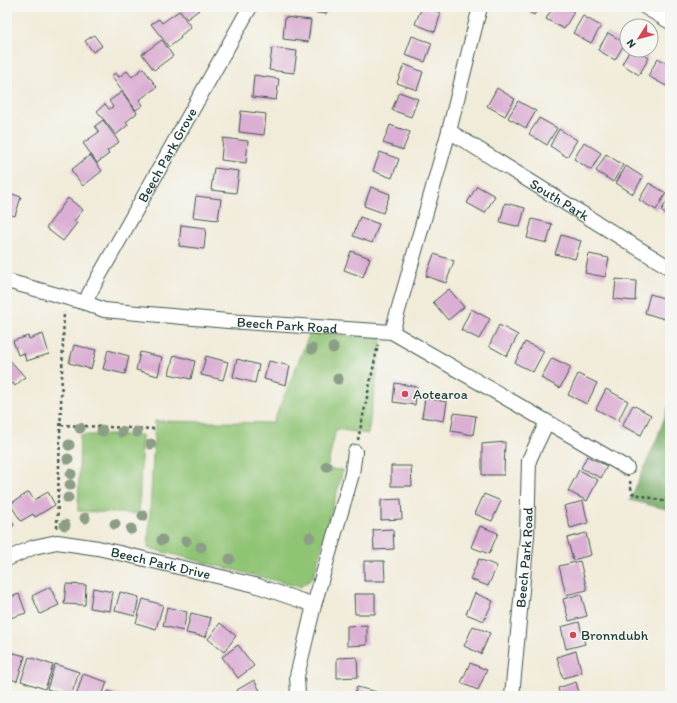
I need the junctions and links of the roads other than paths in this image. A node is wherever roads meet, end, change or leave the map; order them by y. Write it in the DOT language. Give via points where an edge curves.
graph roads {
  1 [pos="250,7"];
  2 [pos="480,7"];
  3 [pos="645,7"];
  4 [pos="670,22"];
  5 [pos="449,131"];
  6 [pos="670,268"];
  7 [pos="7,281"];
  8 [pos="86,303"];
  9 [pos="386,332"];
  10 [pos="547,422"];
  11 [pos="355,452"];
  12 [pos="627,468"];
  13 [pos="7,559"];
  14 [pos="314,605"];
  15 [pos="298,696"];
  16 [pos="512,696"];
  1 -- 8 [label="street, Beech Park Grove"];
  2 -- 5 [label="street"];
  3 -- 4 [label="street"];
  5 -- 6 [label="street, South Park"];
  5 -- 9 [label="street"];
  7 -- 8 [label="street, Beech Park Road"];
  8 -- 9 [label="street, Beech Park Road" via="104,310 228,322"];
  9 -- 10 [label="street, Beech Park Road"];
  10 -- 12 [label="street, Beech Park Road"];
  10 -- 16 [label="street, Beech Park Road" via="529,460 527,536"];
  11 -- 14 [label="street" via="352,474"];
  13 -- 14 [label="street, Beech Park Drive" via="34,547 57,542 98,548 255,585"];
  14 -- 15 [label="street" via="298,676"];
}
